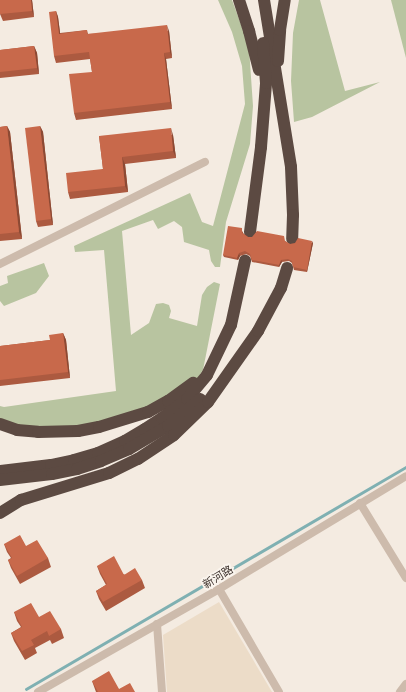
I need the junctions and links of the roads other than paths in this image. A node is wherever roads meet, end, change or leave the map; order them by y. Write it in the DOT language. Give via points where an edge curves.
graph roads {
  1 [pos="239,0"];
  2 [pos="256,0"];
  3 [pos="264,0"];
  4 [pos="285,0"];
  5 [pos="286,144"];
  6 [pos="261,147"];
  7 [pos="204,162"];
  8 [pos="250,232"];
  9 [pos="292,239"];
  10 [pos="245,261"];
  11 [pos="0,264"];
  12 [pos="286,268"];
  13 [pos="232,326"];
  14 [pos="258,331"];
  15 [pos="0,424"];
  16 [pos="0,471"];
  17 [pos="406,476"];
  18 [pos="0,480"];
  19 [pos="360,503"];
  20 [pos="0,513"];
  21 [pos="406,578"];
  22 [pos="220,589"];
  23 [pos="157,624"];
  24 [pos="406,684"];
  25 [pos="38,692"];
  26 [pos="162,692"];
  27 [pos="278,692"];
  28 [pos="400,692"];
  1 -- 6 [label="highway" via="258,63"];
  2 -- 6 [label="highway" via="266,83"];
  3 -- 5 [label="highway"];
  4 -- 5 [label="highway" via="280,30 278,71"];
  5 -- 9 [label="highway" via="293,191"];
  6 -- 8 [label="highway"];
  7 -- 11 [label="street"];
  10 -- 13 [label="highway"];
  12 -- 14 [label="highway" via="281,288"];
  13 -- 15 [label="highway" via="202,375 187,389 148,412 124,421 78,431 38,432 17,430"];
  13 -- 16 [label="highway" via="199,388 162,418 125,441 98,453 51,465"];
  14 -- 18 [label="highway" via="193,406 168,426 129,449 77,469"];
  14 -- 20 [label="highway" via="208,402 179,430 157,446 109,473 21,500"];
  17 -- 19 [label="street, 新河路"];
  19 -- 21 [label="street"];
  19 -- 22 [label="street, 新河路"];
  22 -- 23 [label="street, 新河路"];
  22 -- 27 [label="street"];
  23 -- 25 [label="street, 新河路"];
  23 -- 26 [label="street"];
  24 -- 28 [label="street"];
}
